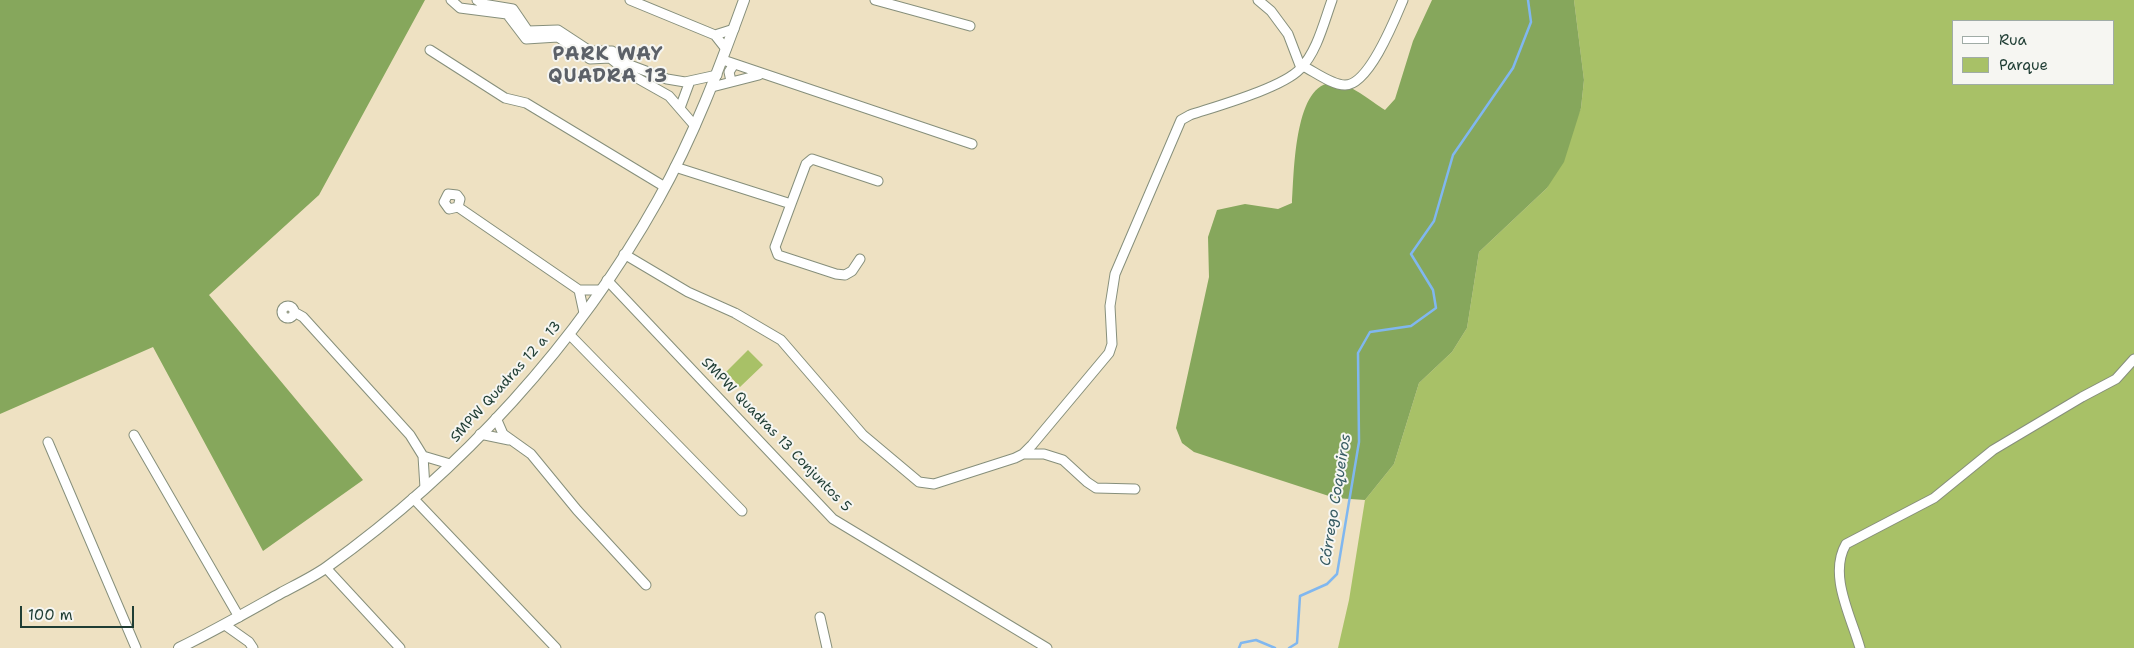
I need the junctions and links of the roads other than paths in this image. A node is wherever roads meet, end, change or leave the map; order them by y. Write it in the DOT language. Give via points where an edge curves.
graph roads {
  1 [pos="451,0"];
  2 [pos="477,0"];
  3 [pos="630,0"];
  4 [pos="744,0"];
  5 [pos="875,0"];
  6 [pos="1258,0"];
  7 [pos="1332,0"];
  8 [pos="1403,0"];
  9 [pos="970,26"];
  10 [pos="734,28"];
  11 [pos="716,35"];
  12 [pos="726,49"];
  13 [pos="430,50"];
  14 [pos="723,60"];
  15 [pos="736,64"];
  16 [pos="1302,67"];
  17 [pos="717,75"];
  18 [pos="762,75"];
  19 [pos="735,80"];
  20 [pos="690,81"];
  21 [pos="712,87"];
  22 [pos="680,108"];
  23 [pos="695,126"];
  24 [pos="972,144"];
  25 [pos="676,166"];
  26 [pos="878,181"];
  27 [pos="665,187"];
  28 [pos="791,204"];
  29 [pos="458,208"];
  30 [pos="624,254"];
  31 [pos="860,259"];
  32 [pos="607,280"];
  33 [pos="579,290"];
  34 [pos="601,290"];
  35 [pos="294,312"];
  36 [pos="584,313"];
  37 [pos="569,334"];
  38 [pos="2134,359"];
  39 [pos="496,418"];
  40 [pos="480,434"];
  41 [pos="134,435"];
  42 [pos="509,440"];
  43 [pos="48,442"];
  44 [pos="1023,454"];
  45 [pos="423,456"];
  46 [pos="450,464"];
  47 [pos="425,488"];
  48 [pos="1135,489"];
  49 [pos="413,498"];
  50 [pos="742,512"];
  51 [pos="326,568"];
  52 [pos="646,585"];
  53 [pos="240,616"];
  54 [pos="820,617"];
  55 [pos="225,625"];
  56 [pos="136,648"];
  57 [pos="179,648"];
  58 [pos="253,648"];
  59 [pos="400,648"];
  60 [pos="556,648"];
  61 [pos="827,648"];
  62 [pos="1047,648"];
  63 [pos="1860,648"];
  1 -- 22 [label="street" via="460,8 507,14 526,39 558,37 590,59 610,58 630,74 664,92"];
  2 -- 20 [label="street" via="513,9 528,32 558,30 590,51 612,51 623,62 654,75"];
  3 -- 11 [label="street"];
  4 -- 10 [label="street, SMPW Quadras 12 a 13"];
  5 -- 9 [label="street"];
  6 -- 16 [label="street" via="1288,34"];
  7 -- 16 [label="street" via="1323,27"];
  8 -- 16 [label="street" via="1380,49 1355,82 1342,85"];
  10 -- 11 [label="street"];
  10 -- 12 [label="street, SMPW Quadras 12 a 13"];
  11 -- 12 [label="street"];
  12 -- 14 [label="street, SMPW Quadras 12 a 13"];
  13 -- 27 [label="street" via="496,93 509,100 526,103"];
  14 -- 15 [label="street"];
  14 -- 17 [label="street, SMPW Quadras 12 a 13"];
  15 -- 18 [label="street"];
  15 -- 19 [label="street" via="740,72"];
  16 -- 44 [label="street" via="1262,90 1181,120 1115,274 1110,306 1112,344 1108,353"];
  17 -- 20 [label="street"];
  17 -- 21 [label="street, SMPW Quadras 12 a 13"];
  18 -- 19 [label="street"];
  18 -- 24 [label="street"];
  19 -- 21 [label="street"];
  20 -- 22 [label="street"];
  21 -- 23 [label="street, SMPW Quadras 12 a 13"];
  22 -- 23 [label="street"];
  23 -- 25 [label="street, SMPW Quadras 12 a 13"];
  25 -- 27 [label="street, SMPW Quadras 12 a 13"];
  25 -- 28 [label="street"];
  26 -- 28 [label="street" via="812,159 806,164"];
  27 -- 30 [label="street, SMPW Quadras 12 a 13"];
  28 -- 31 [label="street" via="775,247 778,255 840,275 852,271"];
  29 -- 33 [label="street"];
  30 -- 32 [label="street, SMPW Quadras 12 a 13"];
  30 -- 44 [label="street" via="688,292 781,340 863,435 919,482 934,484"];
  32 -- 34 [label="street, SMPW Quadras 12 a 13"];
  32 -- 62 [label="street, SMPW Quadras 13 Conjuntos 5" via="833,519"];
  33 -- 34 [label="street"];
  33 -- 36 [label="street"];
  34 -- 36 [label="street, SMPW Quadras 12 a 13"];
  35 -- 45 [label="street" via="303,317 410,435"];
  36 -- 37 [label="street, SMPW Quadras 12 a 13"];
  37 -- 39 [label="street, SMPW Quadras 12 a 13"];
  37 -- 50 [label="street"];
  38 -- 63 [label="street" via="2116,379 1993,450 1934,498 1846,544 1838,570"];
  39 -- 40 [label="street, SMPW Quadras 12 a 13"];
  39 -- 42 [label="street"];
  40 -- 42 [label="street"];
  40 -- 46 [label="street, SMPW Quadras 12 a 13"];
  41 -- 53 [label="street"];
  42 -- 52 [label="street" via="531,454"];
  43 -- 56 [label="street"];
  44 -- 48 [label="street" via="1044,454 1063,460 1096,488"];
  45 -- 46 [label="street"];
  45 -- 47 [label="street"];
  46 -- 47 [label="street, SMPW Quadras 12 a 13"];
  47 -- 49 [label="street, SMPW Quadras 12 a 13"];
  49 -- 51 [label="street, SMPW Quadras 12 a 13"];
  49 -- 60 [label="street"];
  51 -- 53 [label="street, SMPW Quadras 12 a 13"];
  51 -- 59 [label="street"];
  53 -- 55 [label="street, SMPW Quadras 12 a 13"];
  54 -- 61 [label="street"];
  55 -- 57 [label="street, SMPW Quadras 12 a 13"];
  55 -- 58 [label="street"];
}
